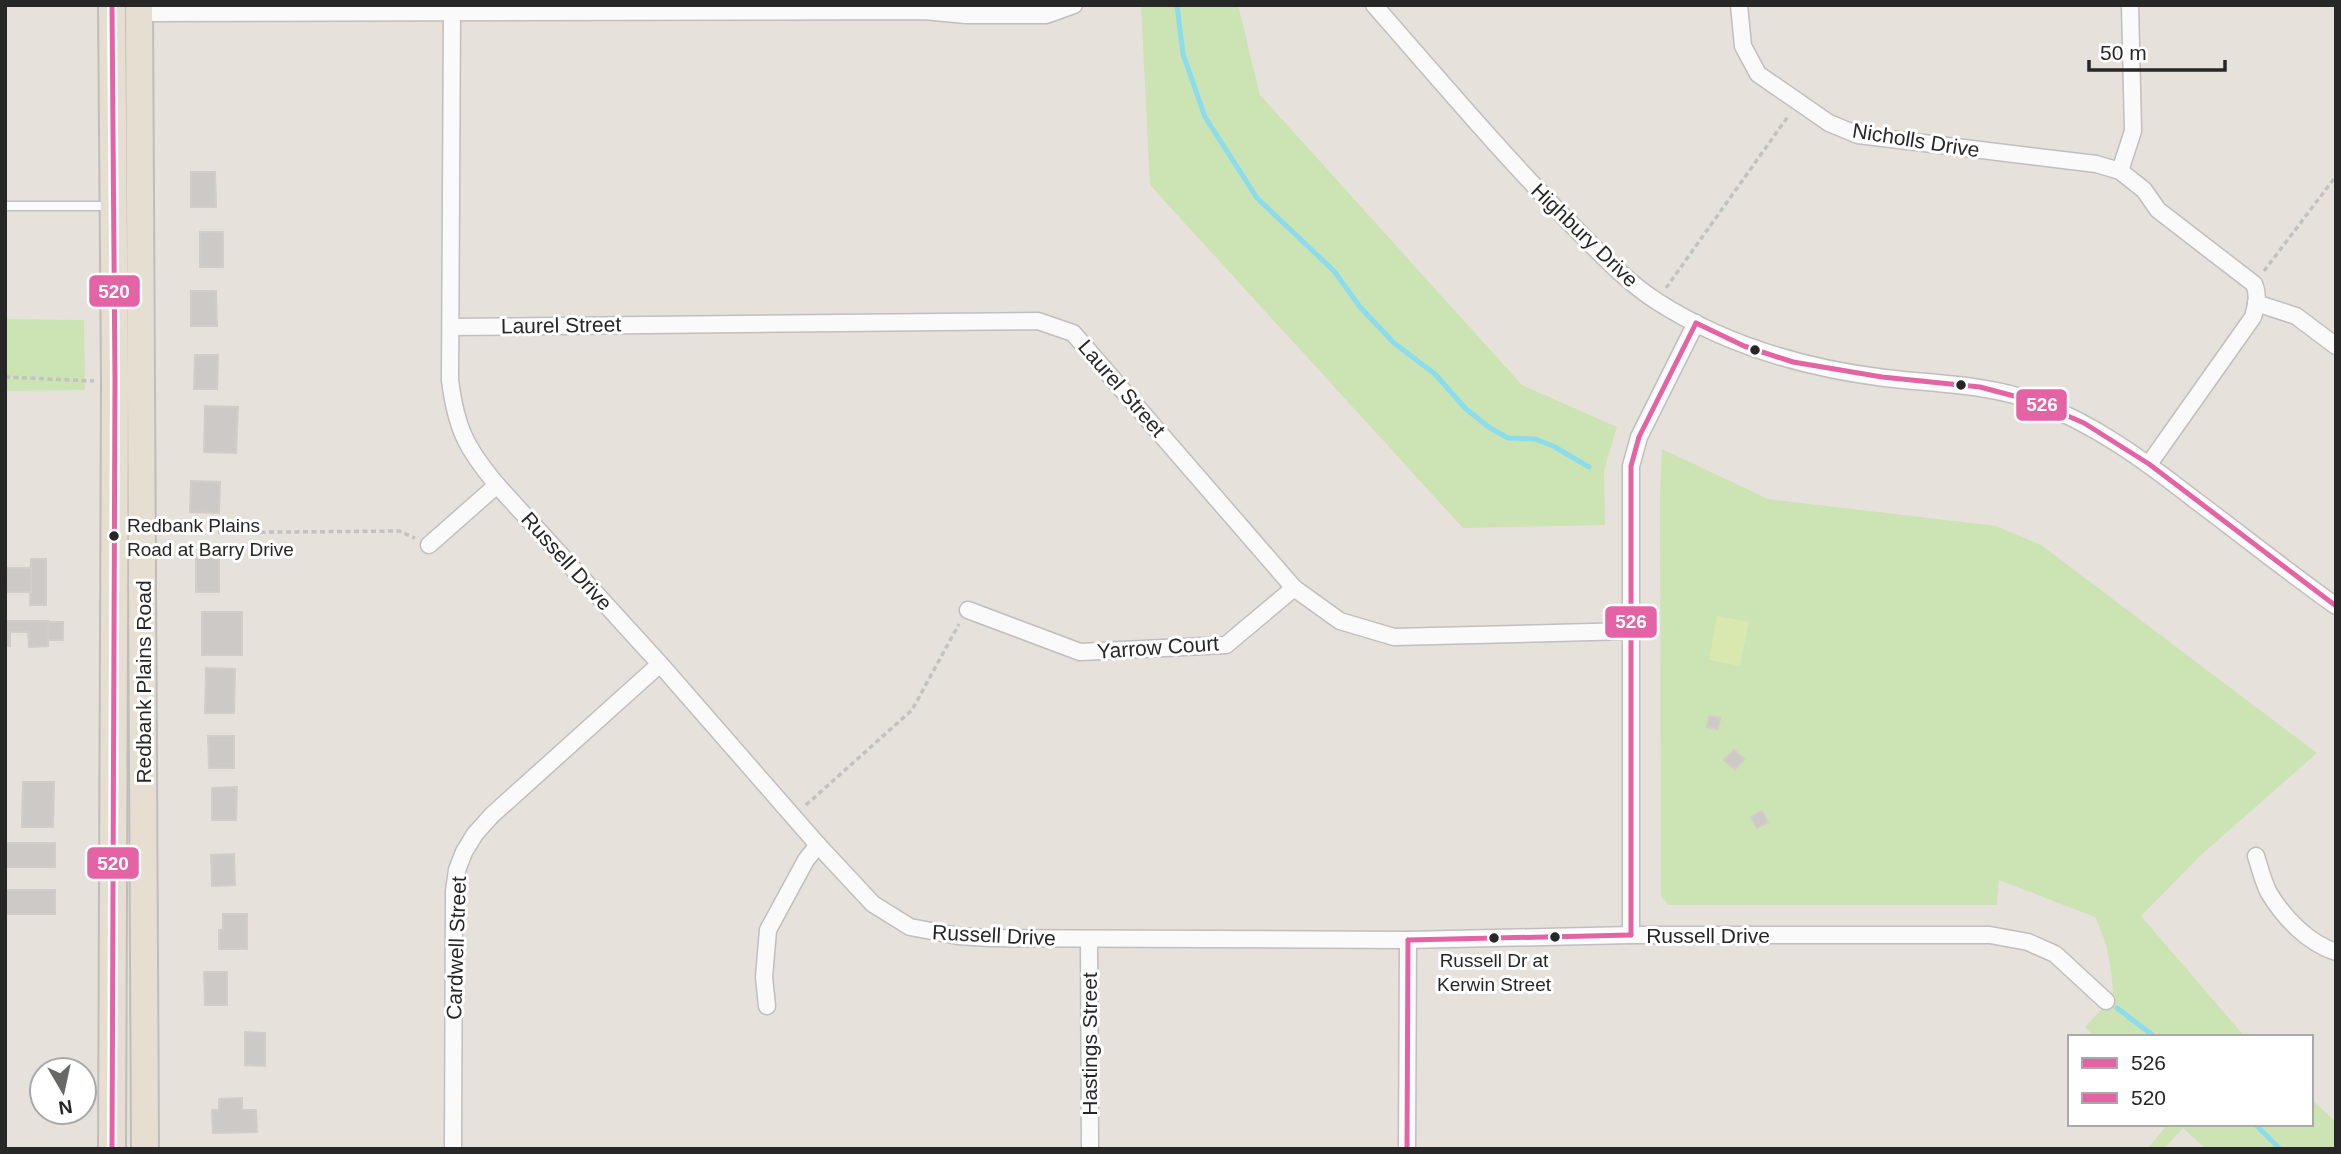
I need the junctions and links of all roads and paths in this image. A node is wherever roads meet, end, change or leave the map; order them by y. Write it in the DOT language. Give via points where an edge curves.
graph roads {
  1 [pos="112,5"];
  2 [pos="1074,5"];
  3 [pos="1374,5"];
  4 [pos="2130,5"];
  5 [pos="1734,6"];
  6 [pos="924,8"];
  7 [pos="139,9"];
  8 [pos="453,13"];
  9 [pos="1798,102"];
  10 [pos="2120,171"];
  11 [pos="2336,176"];
  12 [pos="5,206"];
  13 [pos="113,206"];
  14 [pos="2254,284"];
  15 [pos="1657,301"];
  16 [pos="2256,303"];
  17 [pos="1696,323"];
  18 [pos="451,327"];
  19 [pos="2336,346"];
  20 [pos="5,377"];
  21 [pos="115,380"];
  22 [pos="2149,464"];
  23 [pos="497,485"];
  24 [pos="167,533"];
  25 [pos="429,545"];
  26 [pos="1294,588"];
  27 [pos="2336,606"];
  28 [pos="968,610"];
  29 [pos="1631,631"];
  30 [pos="660,664"];
  31 [pos="794,816"];
  32 [pos="818,845"];
  33 [pos="2256,856"];
  34 [pos="1630,935"];
  35 [pos="1089,939"];
  36 [pos="1408,940"];
  37 [pos="2336,953"];
  38 [pos="2106,1001"];
  39 [pos="767,1006"];
  40 [pos="112,1149"];
  41 [pos="145,1149"];
  42 [pos="453,1149"];
  43 [pos="1090,1149"];
  44 [pos="1407,1149"];
  1 -- 13 [label="main road, Redbank Plains Road"];
  2 -- 6 [label="street" via="1046,15 966,15"];
  3 -- 15 [label="street, Highbury Drive" via="1536,188 1616,269"];
  4 -- 10 [label="street" via="2133,131"];
  5 -- 9 [label="street, Nicholls Drive" via="1742,46 1758,74"];
  6 -- 8 [label="street"];
  7 -- 8 [label="street"];
  7 -- 41 [label="main road, Redbank Plains Road"];
  8 -- 18 [label="street, Russell Drive"];
  9 -- 10 [label="street, Nicholls Drive" via="1858,135 2096,164"];
  9 -- 15 [label="path"];
  10 -- 14 [label="street, Nicholls Drive" via="2144,190 2158,210"];
  11 -- 14 [label="path"];
  12 -- 13 [label="lane"];
  13 -- 21 [label="main road, Redbank Plains Road"];
  14 -- 16 [label="street"];
  15 -- 17 [label="street, Highbury Drive"];
  16 -- 19 [label="street" via="2296,316"];
  16 -- 22 [label="street" via="2253,317"];
  17 -- 22 [label="street, Highbury Drive" via="1793,362 1980,387 2034,401 2084,423"];
  17 -- 29 [label="street" via="1639,437 1631,466"];
  18 -- 23 [label="street, Russell Drive" via="454,411 464,440"];
  18 -- 26 [label="street, Laurel Street" via="1038,321 1073,333"];
  20 -- 21 [label="path"];
  21 -- 40 [label="main road, Redbank Plains Road"];
  22 -- 27 [label="street, Highbury Drive"];
  23 -- 25 [label="street"];
  23 -- 30 [label="street, Russell Drive"];
  24 -- 25 [label="path" via="399,531"];
  26 -- 28 [label="street, Yarrow Court" via="1226,645 1080,652"];
  26 -- 29 [label="street, Laurel Street" via="1340,621 1394,637"];
  28 -- 31 [label="path" via="912,710"];
  29 -- 34 [label="street"];
  30 -- 31 [label="street, Russell Drive"];
  30 -- 42 [label="street, Cardwell Street" via="492,816 464,852 457,870 453,913"];
  31 -- 32 [label="street, Russell Drive"];
  32 -- 35 [label="street, Russell Drive" via="873,904 911,928 958,936"];
  32 -- 39 [label="street" via="768,930"];
  33 -- 37 [label="street" via="2269,892 2293,925"];
  34 -- 36 [label="street, Russell Drive"];
  34 -- 38 [label="street, Russell Drive" via="1990,935 2028,942 2055,954"];
  35 -- 36 [label="street, Russell Drive"];
  35 -- 43 [label="street, Hastings Street"];
  36 -- 44 [label="street"];
}
